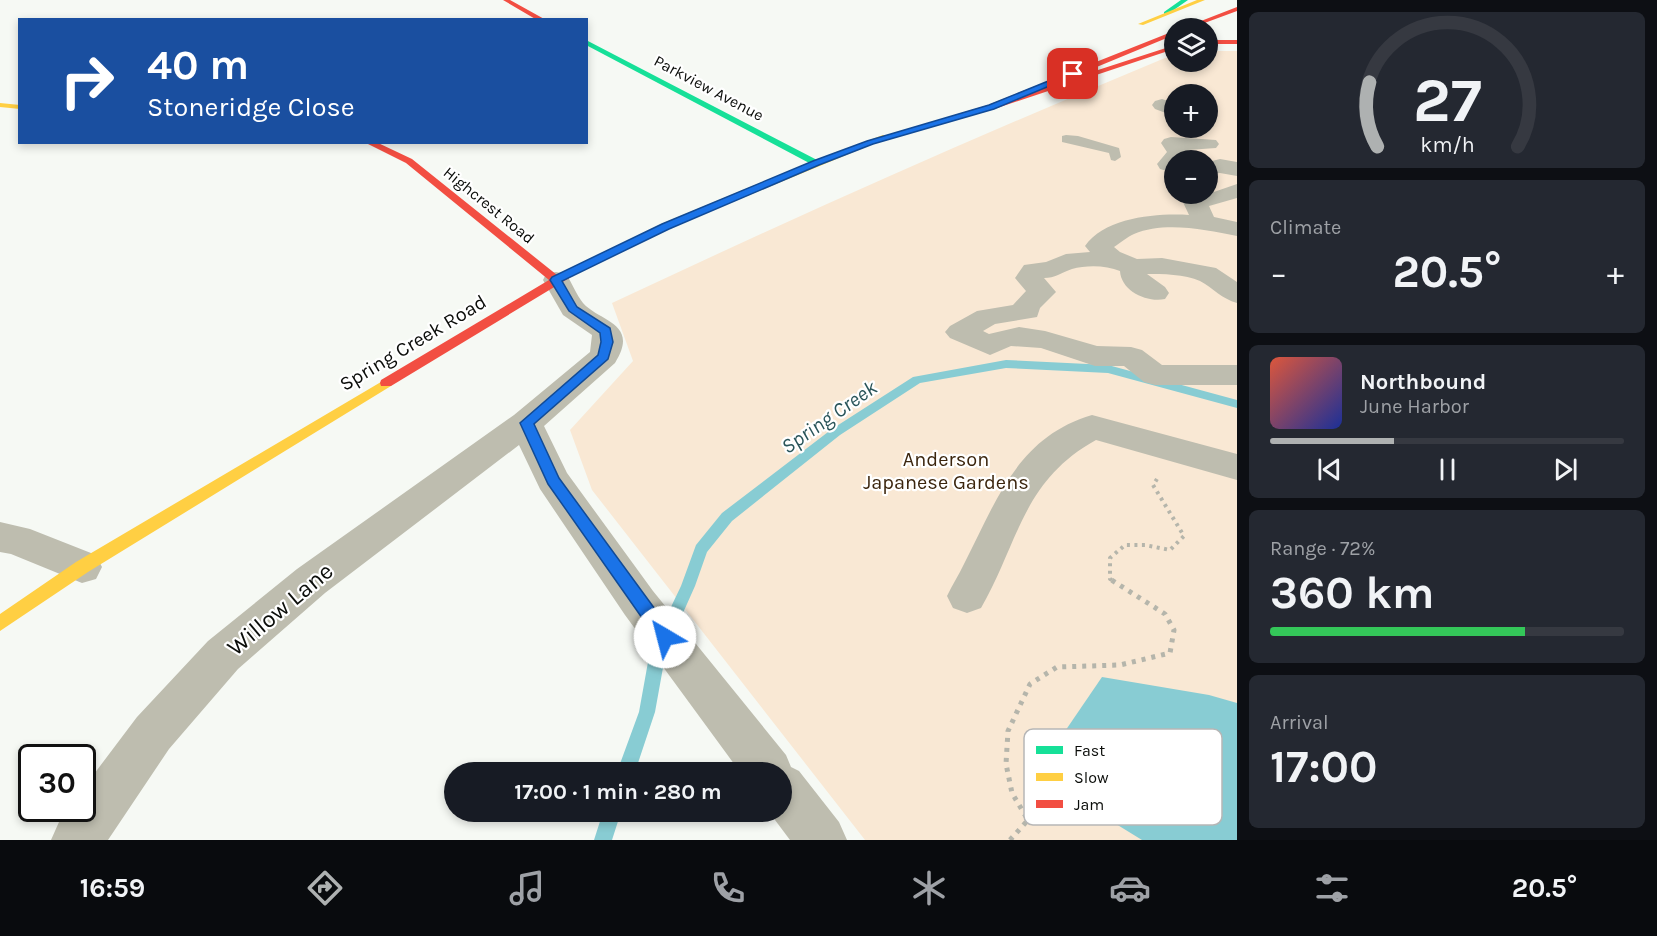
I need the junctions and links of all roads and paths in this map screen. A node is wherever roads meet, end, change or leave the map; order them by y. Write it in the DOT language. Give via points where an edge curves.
graph roads {
  1 [pos="506,0"];
  2 [pos="1185,0"];
  3 [pos="1202,0"];
  4 [pos="1237,9"];
  5 [pos="1166,14"];
  6 [pos="539,18"];
  7 [pos="1213,18"];
  8 [pos="1133,27"];
  9 [pos="1164,37"];
  10 [pos="1218,42"];
  11 [pos="1237,42"];
  12 [pos="588,43"];
  13 [pos="1164,50"];
  14 [pos="0,105"];
  15 [pos="18,106"];
  16 [pos="991,107"];
  17 [pos="930,111"];
  18 [pos="1066,139"];
  19 [pos="870,142"];
  20 [pos="372,144"];
  21 [pos="1209,144"];
  22 [pos="1177,150"];
  23 [pos="1116,157"];
  24 [pos="816,163"];
  25 [pos="1218,166"];
  26 [pos="1237,169"];
  27 [pos="1237,191"];
  28 [pos="1205,223"];
  29 [pos="1237,229"];
  30 [pos="1123,262"];
  31 [pos="556,280"];
  32 [pos="1155,292"];
  33 [pos="1237,295"];
  34 [pos="1237,375"];
  35 [pos="526,423"];
  36 [pos="1172,448"];
  37 [pos="1237,467"];
  38 [pos="0,537"];
  39 [pos="82,567"];
  40 [pos="967,596"];
  41 [pos="0,623"];
  42 [pos="761,762"];
  43 [pos="792,801"];
  44 [pos="1024,813"];
  45 [pos="1024,824"];
  46 [pos="77,840"];
  47 [pos="821,840"];
  48 [pos="1010,840"];
  1 -- 6 [label="main road"];
  2 -- 5 [label="main road"];
  3 -- 5 [label="main road"];
  4 -- 7 [label="main road"];
  5 -- 8 [label="main road"];
  9 -- 16 [label="main road, Spring Creek Road"];
  10 -- 11 [label="main road"];
  12 -- 24 [label="main road, Parkview Avenue"];
  13 -- 16 [label="main road"];
  14 -- 15 [label="main road"];
  16 -- 19 [label="main road, Spring Creek Road"];
  17 -- 19 [label="main road, Spring Creek Road"];
  18 -- 23 [label="lane" via="1114,151"];
  19 -- 24 [label="main road, Spring Creek Road"];
  20 -- 31 [label="main road, Highcrest Road" via="409,161"];
  21 -- 22 [label="street" via="1172,143"];
  24 -- 31 [label="main road, Spring Creek Road" via="665,226"];
  25 -- 26 [label="street"];
  27 -- 28 [label="street" via="1210,199 1193,198"];
  28 -- 29 [label="street"];
  28 -- 30 [label="street" via="1164,221 1126,228 1098,246"];
  30 -- 32 [label="street" via="1136,281"];
  30 -- 33 [label="street" via="1208,274"];
  30 -- 34 [label="street" via="1065,262 1052,270 1033,271 1028,278 1042,292 1026,306 1027,311 987,317 960,332 990,346 1003,338 1019,336 1095,356 1131,357 1155,375"];
  31 -- 35 [label="street, Willow Lane" via="573,309 606,331 607,342 604,356"];
  31 -- 39 [label="main road, Spring Creek Road"];
  35 -- 42 [label="street" via="553,480 639,603"];
  35 -- 46 [label="street, Willow Lane" via="311,581 223,655 153,733"];
  36 -- 37 [label="street"];
  36 -- 40 [label="street" via="1092,427 1074,436 1049,455 1009,506"];
  36 -- 44 [label="path" via="1154,485 1184,536 1170,550 1145,544 1125,545 1110,558 1110,579 1165,614 1174,630 1170,653 1120,665 1057,667 1030,684 1008,731 1006,764 1012,793"];
  38 -- 39 [label="street"];
  39 -- 41 [label="main road, Spring Creek Road"];
  43 -- 47 [label="street"];
  45 -- 48 [label="path"];
}
